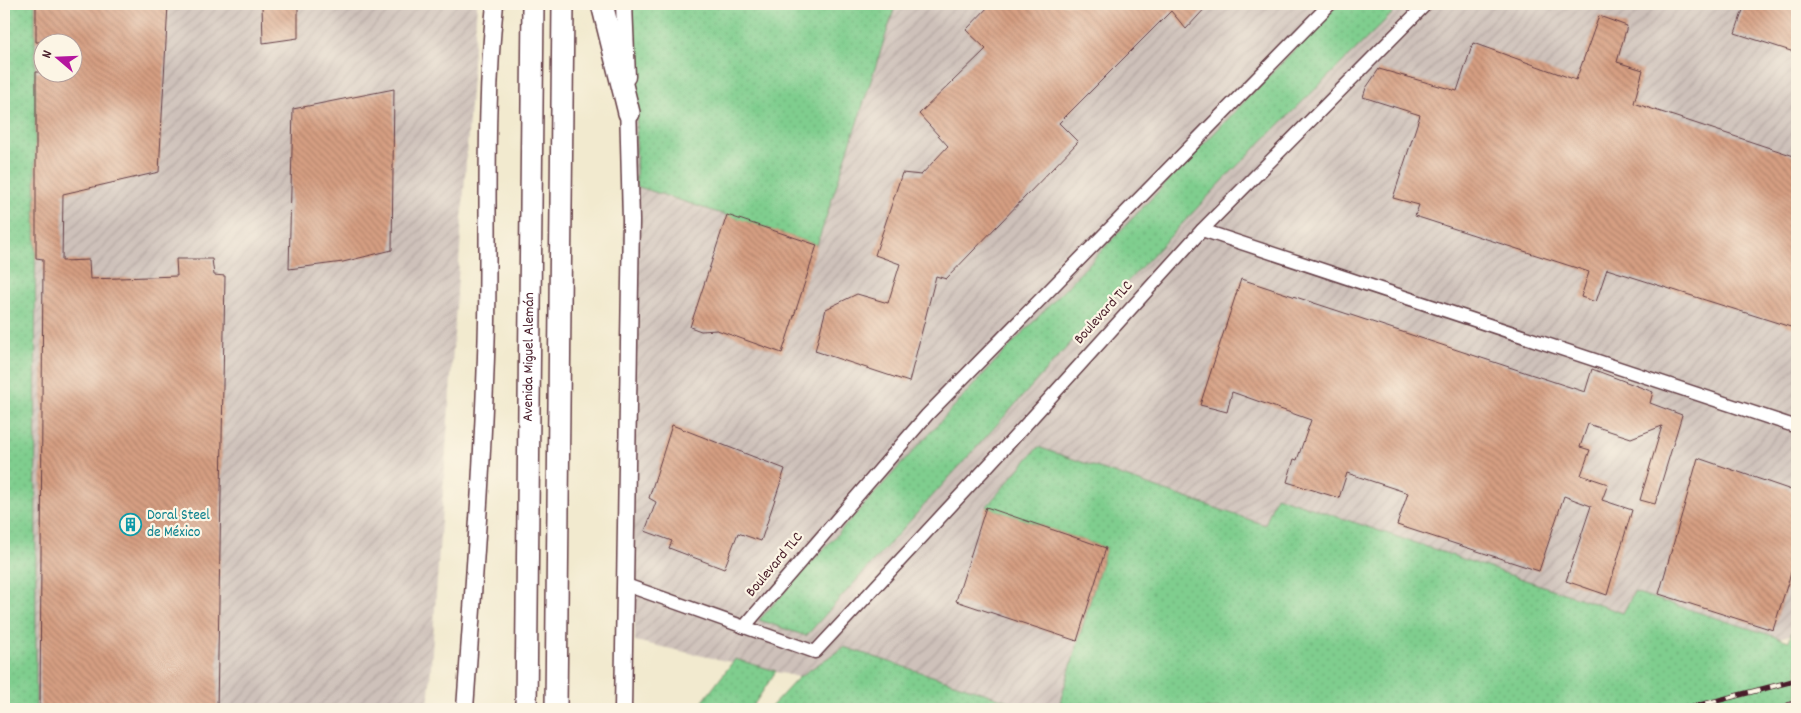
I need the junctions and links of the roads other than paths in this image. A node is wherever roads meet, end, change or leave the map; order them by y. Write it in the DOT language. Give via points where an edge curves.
graph roads {
  1 [pos="495,4"];
  2 [pos="533,4"];
  3 [pos="563,4"];
  4 [pos="602,4"];
  5 [pos="624,4"];
  6 [pos="1330,4"];
  7 [pos="1426,4"];
  8 [pos="629,113"];
  9 [pos="1202,230"];
  10 [pos="1797,427"];
  11 [pos="626,585"];
  12 [pos="744,627"];
  13 [pos="1797,708"];
  14 [pos="465,709"];
  15 [pos="526,709"];
  16 [pos="556,709"];
  17 [pos="623,709"];
  18 [pos="1792,709"];
  1 -- 14 [label="street" via="490,51 487,322 481,478"];
  2 -- 15 [label="highway, Avenida Miguel Alemán"];
  3 -- 16 [label="highway, Avenida Miguel Alemán"];
  4 -- 8 [label="highway"];
  5 -- 8 [label="street"];
  6 -- 12 [label="street, Boulevard TLC" via="927,415"];
  7 -- 9 [label="street, Boulevard TLC"];
  8 -- 11 [label="street" via="631,221"];
  9 -- 10 [label="street"];
  9 -- 12 [label="street, Boulevard TLC" via="815,652"];
  11 -- 12 [label="street"];
  11 -- 17 [label="street"];
  13 -- 18 [label="street"];
}
